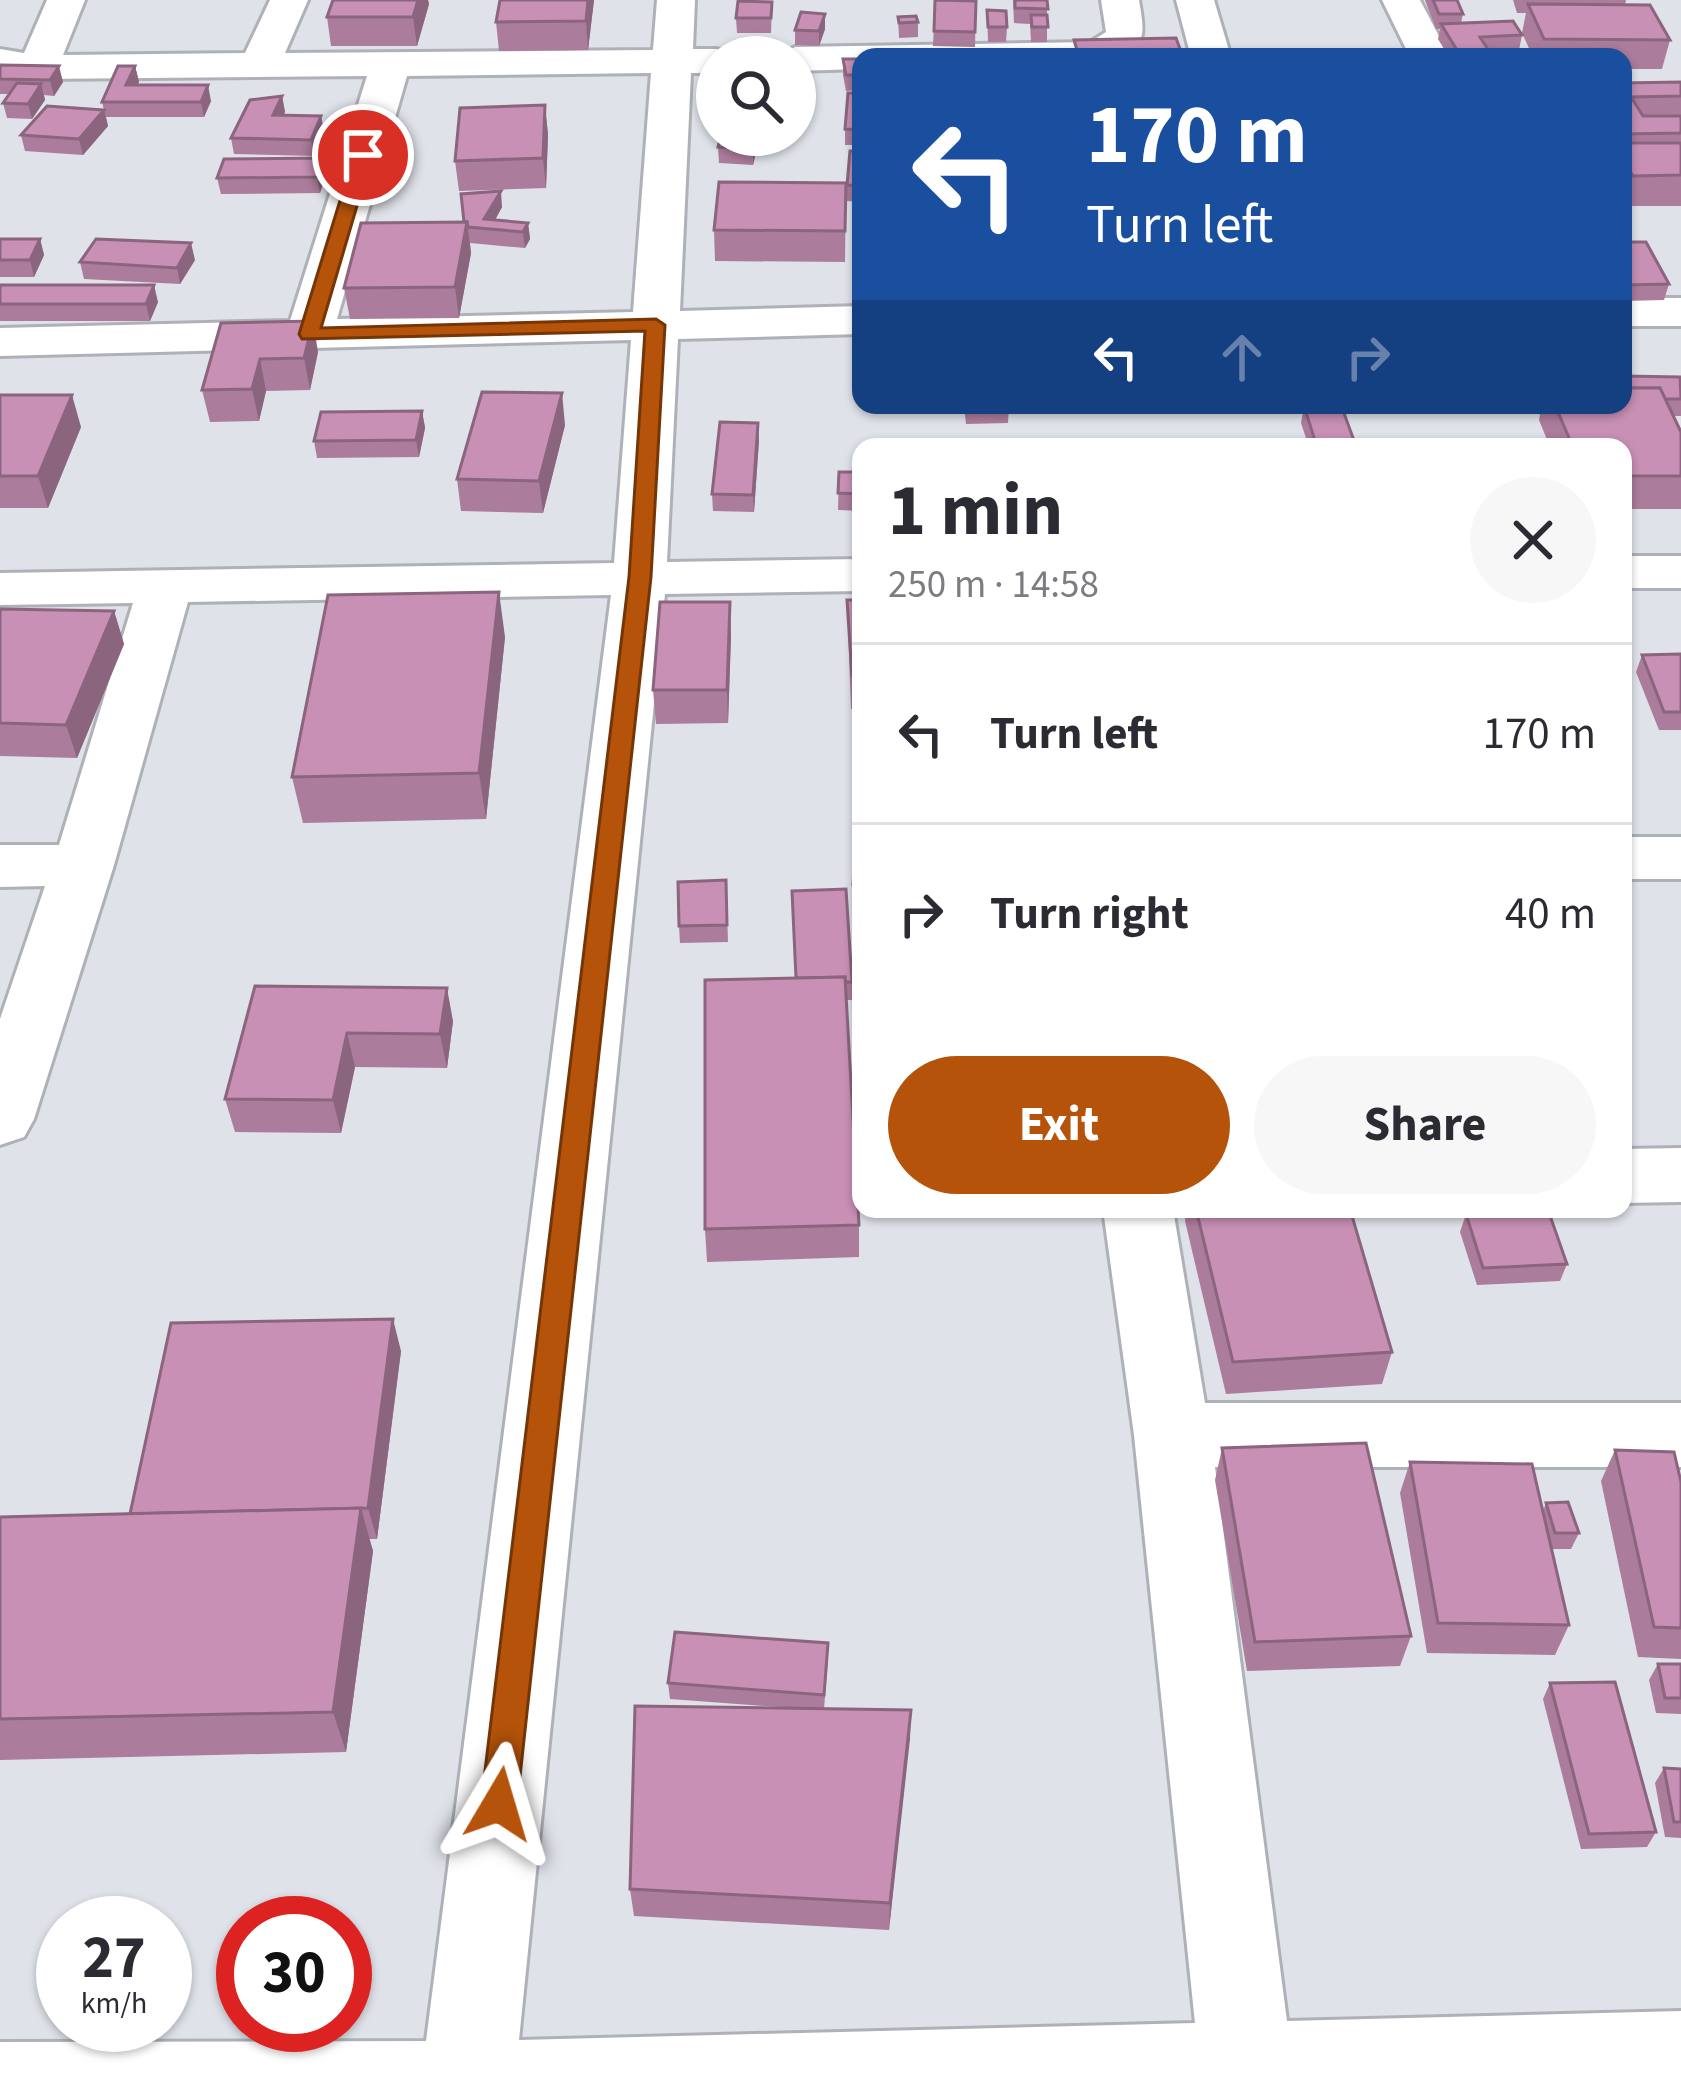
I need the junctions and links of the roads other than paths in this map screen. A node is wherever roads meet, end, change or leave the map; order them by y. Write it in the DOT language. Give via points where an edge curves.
graph roads {
  1 [pos="65,0"];
  2 [pos="289,0"];
  3 [pos="1120,0"];
  4 [pos="1195,0"];
  5 [pos="1401,0"];
  6 [pos="690,41"];
  7 [pos="1113,48"];
  8 [pos="1208,48"];
  9 [pos="1425,48"];
  10 [pos="852,57"];
  11 [pos="816,58"];
  12 [pos="19,64"];
  13 [pos="390,65"];
  14 [pos="259,66"];
  15 [pos="1632,312"];
  16 [pos="1681,312"];
  17 [pos="852,320"];
  18 [pos="656,325"];
  19 [pos="309,334"];
  20 [pos="0,341"];
  21 [pos="1632,572"];
  22 [pos="1681,572"];
  23 [pos="852,575"];
  24 [pos="640,577"];
  25 [pos="165,587"];
  26 [pos="0,589"];
  27 [pos="1632,858"];
  28 [pos="1681,859"];
  29 [pos="83,865"];
  30 [pos="0,866"];
  31 [pos="0,1119"];
  32 [pos="1681,1175"];
  33 [pos="1632,1176"];
  34 [pos="1139,1218"];
  35 [pos="1172,1435"];
  36 [pos="1681,1435"];
  37 [pos="1681,2058"];
  38 [pos="1248,2080"];
  39 [pos="467,2088"];
  40 [pos="0,2089"];
  1 -- 12 [label="street"];
  2 -- 14 [label="street"];
  3 -- 7 [label="street" via="1125,32"];
  4 -- 8 [label="street"];
  5 -- 9 [label="street"];
  6 -- 13 [label="street"];
  6 -- 18 [label="street"];
  10 -- 11 [label="street"];
  12 -- 14 [label="street"];
  13 -- 14 [label="street"];
  13 -- 19 [label="street"];
  15 -- 16 [label="street"];
  17 -- 18 [label="street"];
  18 -- 19 [label="street"];
  18 -- 24 [label="street"];
  19 -- 20 [label="street"];
  21 -- 22 [label="street"];
  23 -- 24 [label="street"];
  24 -- 25 [label="street"];
  24 -- 39 [label="street"];
  25 -- 26 [label="street"];
  25 -- 29 [label="street"];
  27 -- 28 [label="street"];
  29 -- 30 [label="street"];
  29 -- 31 [label="street"];
  32 -- 33 [label="street"];
  34 -- 35 [label="street"];
  35 -- 36 [label="street"];
  35 -- 38 [label="street"];
  37 -- 38 [label="street"];
  38 -- 39 [label="street"];
  39 -- 40 [label="street"];
}
